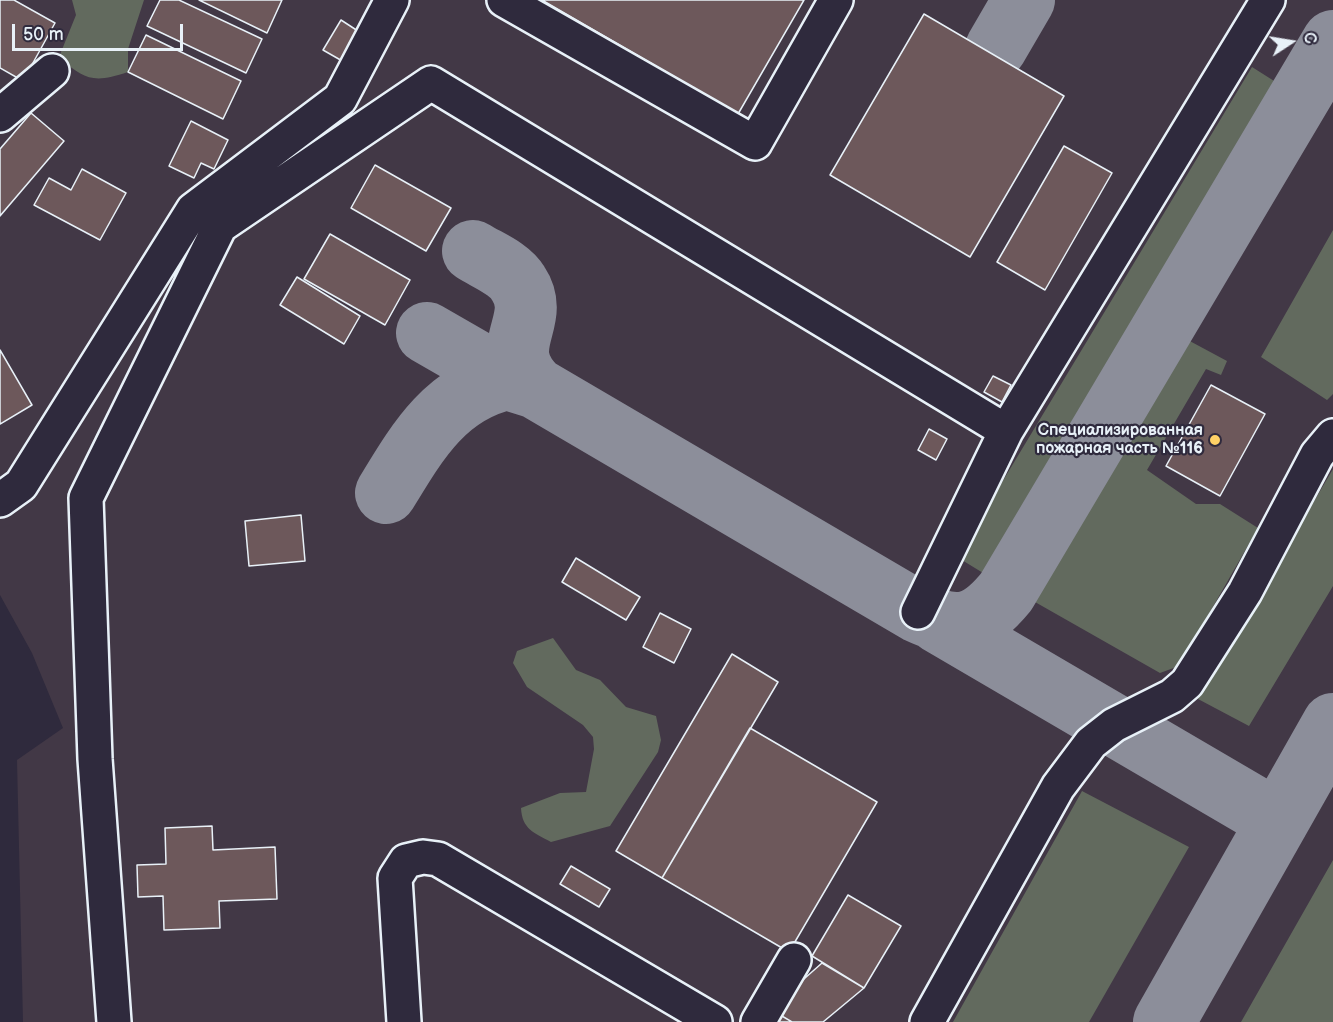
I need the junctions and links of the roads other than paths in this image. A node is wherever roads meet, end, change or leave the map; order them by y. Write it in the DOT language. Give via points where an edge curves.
graph roads {
  1 [pos="392,0"];
  2 [pos="504,0"];
  3 [pos="836,0"];
  4 [pos="1268,0"];
  5 [pos="52,71"];
  6 [pos="0,115"];
  7 [pos="1006,431"];
  8 [pos="1333,436"];
  9 [pos="0,500"];
  10 [pos="918,612"];
  11 [pos="794,960"];
  12 [pos="114,1022"];
  13 [pos="404,1022"];
  14 [pos="715,1022"];
  15 [pos="758,1022"];
  16 [pos="927,1022"];
  1 -- 9 [label="lane" via="340,99 193,210 21,485"];
  2 -- 3 [label="lane" via="756,143"];
  4 -- 7 [label="lane"];
  5 -- 6 [label="lane"];
  7 -- 10 [label="lane"];
  7 -- 12 [label="lane" via="431,83 220,226 86,498 95,759"];
  8 -- 16 [label="lane" via="1317,455 1245,592 1188,683 1172,696 1114,725 1099,737 1058,787"];
  11 -- 15 [label="lane"];
  13 -- 14 [label="lane" via="395,879 406,861 423,857 438,859"];
}
